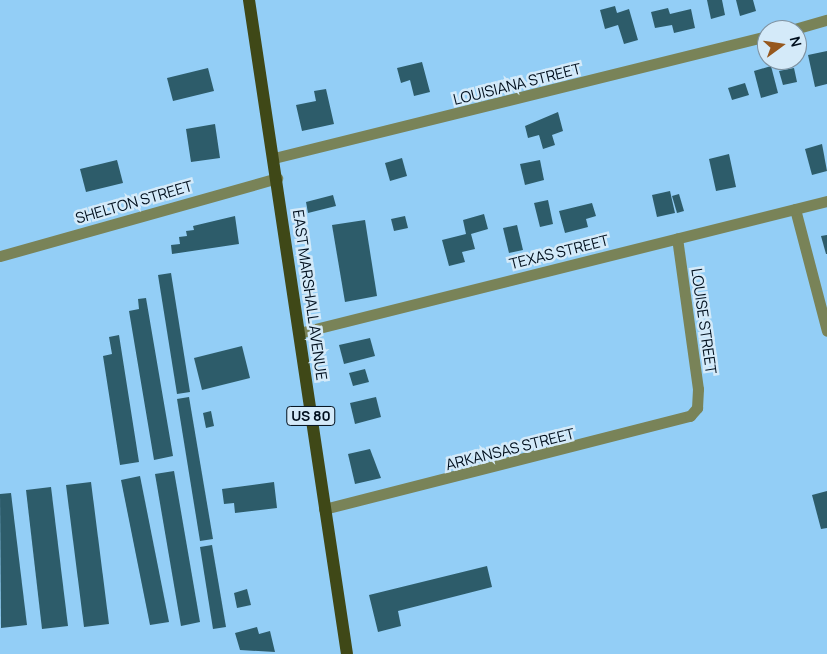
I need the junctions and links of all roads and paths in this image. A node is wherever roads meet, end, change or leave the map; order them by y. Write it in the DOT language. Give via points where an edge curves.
graph roads {
  1 [pos="249,0"];
  2 [pos="827,20"];
  3 [pos="807,26"];
  4 [pos="757,38"];
  5 [pos="274,158"];
  6 [pos="277,178"];
  7 [pos="827,201"];
  8 [pos="795,209"];
  9 [pos="677,238"];
  10 [pos="0,256"];
  11 [pos="827,331"];
  12 [pos="299,333"];
  13 [pos="697,408"];
  14 [pos="324,508"];
  15 [pos="346,654"];
  1 -- 5 [label="main road, EAST MARSHALL AVENUE / US 80"];
  2 -- 3 [label="street"];
  4 -- 5 [label="street, LOUISIANA STREET"];
  5 -- 6 [label="main road, EAST MARSHALL AVENUE / US 80"];
  6 -- 10 [label="street, SHELTON STREET"];
  6 -- 12 [label="main road, EAST MARSHALL AVENUE / US 80"];
  7 -- 8 [label="street, TEXAS STREET"];
  8 -- 9 [label="street, TEXAS STREET"];
  8 -- 11 [label="street"];
  9 -- 12 [label="street, TEXAS STREET"];
  9 -- 13 [label="street, LOUISE STREET" via="698,389"];
  12 -- 14 [label="main road, EAST MARSHALL AVENUE / US 80"];
  13 -- 14 [label="street, ARKANSAS STREET" via="674,424"];
  14 -- 15 [label="main road, EAST MARSHALL AVENUE / US 80"];
}
